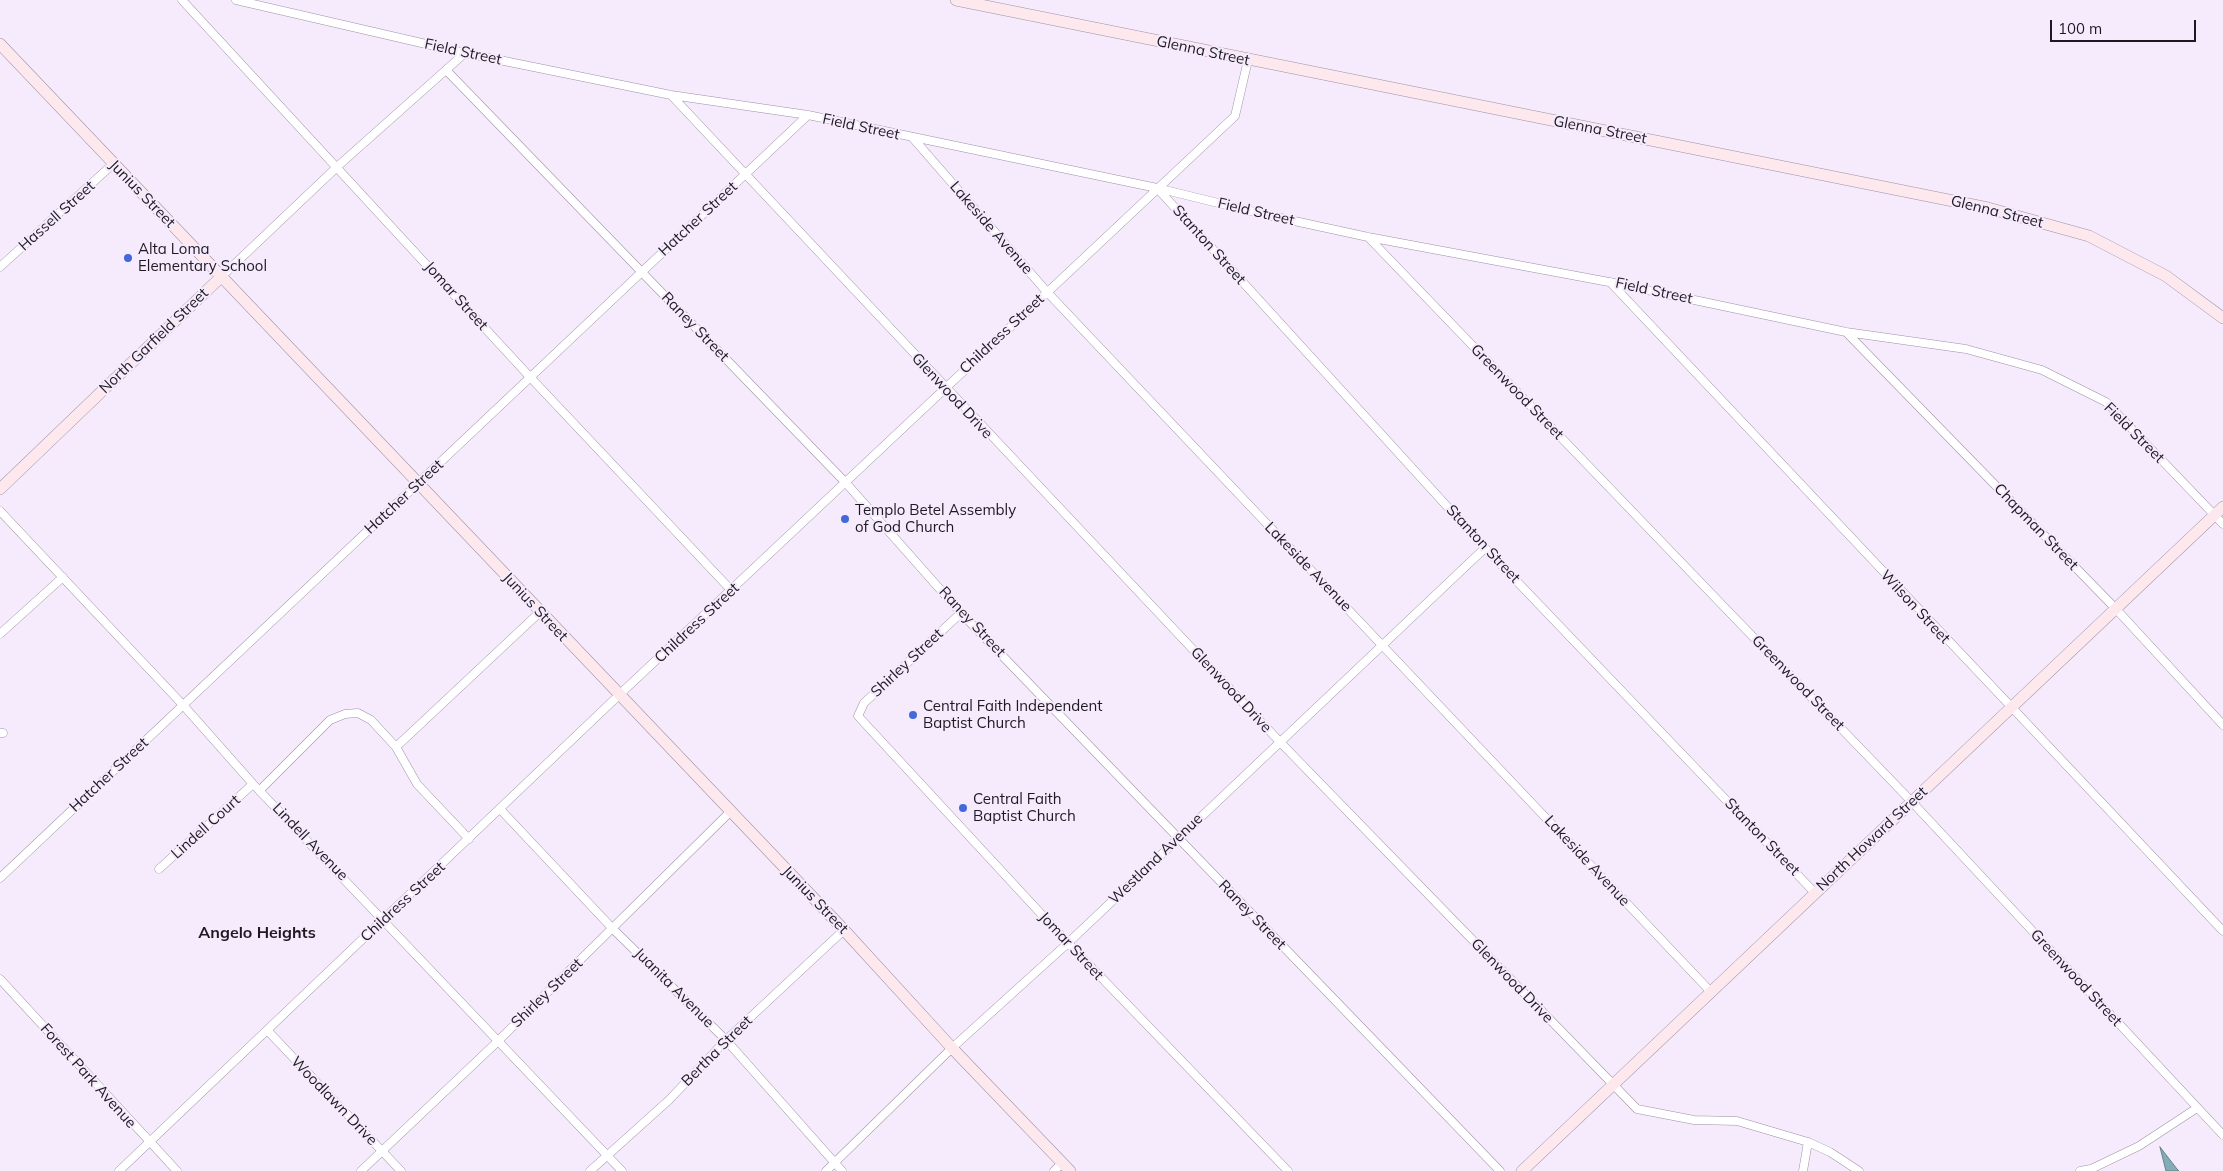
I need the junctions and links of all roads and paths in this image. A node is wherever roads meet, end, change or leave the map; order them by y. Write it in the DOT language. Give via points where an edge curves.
graph roads {
  1 [pos="182,0"];
  2 [pos="236,0"];
  3 [pos="956,0"];
  4 [pos="0,45"];
  5 [pos="465,53"];
  6 [pos="1248,60"];
  7 [pos="447,70"];
  8 [pos="671,95"];
  9 [pos="808,115"];
  10 [pos="912,137"];
  11 [pos="113,164"];
  12 [pos="338,166"];
  13 [pos="746,174"];
  14 [pos="1157,188"];
  15 [pos="1368,237"];
  16 [pos="0,267"];
  17 [pos="641,272"];
  18 [pos="222,276"];
  19 [pos="1609,282"];
  20 [pos="1047,292"];
  21 [pos="2223,318"];
  22 [pos="1846,332"];
  23 [pos="530,377"];
  24 [pos="945,389"];
  25 [pos="419,483"];
  26 [pos="846,483"];
  27 [pos="0,489"];
  28 [pos="2219,511"];
  29 [pos="0,512"];
  30 [pos="2223,524"];
  31 [pos="1485,548"];
  32 [pos="63,577"];
  33 [pos="732,590"];
  34 [pos="2116,609"];
  35 [pos="540,612"];
  36 [pos="962,612"];
  37 [pos="0,634"];
  38 [pos="1382,644"];
  39 [pos="619,695"];
  40 [pos="183,705"];
  41 [pos="2010,708"];
  42 [pos="858,716"];
  43 [pos="2223,725"];
  44 [pos="1280,742"];
  45 [pos="396,747"];
  46 [pos="253,784"];
  47 [pos="260,790"];
  48 [pos="1912,802"];
  49 [pos="500,810"];
  50 [pos="730,812"];
  51 [pos="1177,838"];
  52 [pos="469,839"];
  53 [pos="159,870"];
  54 [pos="0,878"];
  55 [pos="1815,893"];
  56 [pos="384,920"];
  57 [pos="613,928"];
  58 [pos="844,930"];
  59 [pos="2223,931"];
  60 [pos="1068,943"];
  61 [pos="0,979"];
  62 [pos="1711,992"];
  63 [pos="267,1030"];
  64 [pos="726,1040"];
  65 [pos="497,1042"];
  66 [pos="952,1048"];
  67 [pos="1612,1085"];
  68 [pos="2197,1108"];
  69 [pos="2223,1135"];
  70 [pos="149,1142"];
  71 [pos="1808,1142"];
  72 [pos="382,1152"];
  73 [pos="606,1155"];
  74 [pos="834,1163"];
  75 [pos="1062,1168"];
  76 [pos="2091,1170"];
  77 [pos="118,1171"];
  78 [pos="177,1171"];
  79 [pos="361,1171"];
  80 [pos="401,1171"];
  81 [pos="590,1171"];
  82 [pos="622,1171"];
  83 [pos="826,1171"];
  84 [pos="842,1171"];
  85 [pos="1288,1171"];
  86 [pos="1500,1171"];
  87 [pos="1522,1171"];
  88 [pos="1803,1171"];
  89 [pos="1858,1171"];
  90 [pos="2080,1171"];
  1 -- 12 [label="street, Jomar Street"];
  2 -- 5 [label="street, Field Street"];
  3 -- 6 [label="street, Glenna Street"];
  4 -- 11 [label="street, Junius Street"];
  5 -- 7 [label="street, North Garfield Street"];
  5 -- 8 [label="street, Field Street"];
  6 -- 14 [label="street, Childress Street" via="1236,116"];
  6 -- 21 [label="street, Glenna Street" via="1988,208 2089,236 2166,276"];
  7 -- 12 [label="street, North Garfield Street"];
  7 -- 17 [label="street, Raney Street"];
  8 -- 9 [label="street, Field Street"];
  8 -- 13 [label="street, Glenwood Drive"];
  9 -- 10 [label="street, Field Street"];
  9 -- 13 [label="street, Hatcher Street"];
  10 -- 14 [label="street, Field Street"];
  10 -- 20 [label="street, Lakeside Avenue"];
  11 -- 16 [label="street, Hassell Street"];
  11 -- 18 [label="street, Junius Street"];
  12 -- 18 [label="street, North Garfield Street"];
  12 -- 23 [label="street, Jomar Street"];
  13 -- 17 [label="street, Hatcher Street"];
  13 -- 24 [label="street, Glenwood Drive"];
  14 -- 15 [label="street, Field Street"];
  14 -- 20 [label="street, Childress Street"];
  14 -- 31 [label="street, Stanton Street"];
  15 -- 19 [label="street, Field Street"];
  15 -- 48 [label="street, Greenwood Street"];
  17 -- 23 [label="street, Hatcher Street"];
  17 -- 26 [label="street, Raney Street"];
  18 -- 25 [label="street, Junius Street"];
  18 -- 27 [label="street, North Garfield Street"];
  19 -- 22 [label="street, Field Street"];
  19 -- 41 [label="street, Wilson Street"];
  20 -- 24 [label="street, Childress Street"];
  20 -- 38 [label="street, Lakeside Avenue"];
  22 -- 28 [label="street, Field Street" via="1966,350 2042,370 2106,402"];
  22 -- 34 [label="street, Chapman Street"];
  23 -- 25 [label="street, Hatcher Street"];
  23 -- 33 [label="street, Jomar Street"];
  24 -- 26 [label="street, Childress Street"];
  24 -- 44 [label="street, Glenwood Drive"];
  25 -- 35 [label="street, Junius Street"];
  25 -- 40 [label="street, Hatcher Street"];
  26 -- 33 [label="street, Childress Street"];
  26 -- 36 [label="street, Raney Street"];
  28 -- 30 [label="street, Field Street"];
  28 -- 34 [label="street, North Howard Street"];
  29 -- 32 [label="street, Lindell Avenue"];
  31 -- 38 [label="street, Westland Avenue"];
  31 -- 55 [label="street, Stanton Street"];
  32 -- 37 [label="street"];
  32 -- 40 [label="street, Lindell Avenue"];
  33 -- 39 [label="street, Childress Street"];
  34 -- 41 [label="street, North Howard Street"];
  34 -- 43 [label="street, Chapman Street"];
  35 -- 39 [label="street, Junius Street"];
  35 -- 45 [label="street"];
  36 -- 42 [label="street, Shirley Street" via="864,703"];
  36 -- 51 [label="street, Raney Street"];
  38 -- 44 [label="street, Westland Avenue"];
  38 -- 62 [label="street, Lakeside Avenue"];
  39 -- 49 [label="street, Childress Street"];
  39 -- 50 [label="street, Junius Street"];
  40 -- 46 [label="street, Lindell Avenue"];
  40 -- 54 [label="street, Hatcher Street"];
  41 -- 48 [label="street, North Howard Street"];
  41 -- 59 [label="street, Wilson Street"];
  42 -- 60 [label="street, Jomar Street"];
  44 -- 51 [label="street, Westland Avenue"];
  44 -- 67 [label="street, Glenwood Drive"];
  45 -- 47 [label="street" via="371,720 358,713 345,714 330,720"];
  45 -- 52 [label="street" via="417,784"];
  46 -- 47 [label="street, Lindell Avenue"];
  46 -- 53 [label="street, Lindell Court"];
  47 -- 56 [label="street, Lindell Avenue"];
  48 -- 55 [label="street, North Howard Street"];
  48 -- 68 [label="street, Greenwood Street"];
  49 -- 52 [label="street, Childress Street"];
  49 -- 57 [label="street, Juanita Avenue"];
  50 -- 57 [label="street, Shirley Street"];
  50 -- 58 [label="street, Junius Street"];
  51 -- 60 [label="street, Westland Avenue"];
  51 -- 86 [label="street, Raney Street"];
  52 -- 56 [label="street, Childress Street"];
  55 -- 62 [label="street, North Howard Street"];
  56 -- 63 [label="street, Childress Street"];
  56 -- 65 [label="street, Lindell Avenue"];
  57 -- 64 [label="street, Juanita Avenue"];
  57 -- 65 [label="street, Shirley Street"];
  58 -- 64 [label="street, Bertha Street"];
  58 -- 66 [label="street, Junius Street"];
  60 -- 66 [label="street, Westland Avenue"];
  60 -- 85 [label="street, Jomar Street"];
  61 -- 70 [label="street, Forest Park Avenue"];
  62 -- 67 [label="street, North Howard Street"];
  63 -- 70 [label="street, Childress Street"];
  63 -- 72 [label="street, Woodlawn Drive"];
  64 -- 73 [label="street, Bertha Street" via="668,1100"];
  64 -- 74 [label="street, Juanita Avenue"];
  65 -- 72 [label="street, Shirley Street"];
  65 -- 73 [label="street, Lindell Avenue"];
  66 -- 74 [label="street, Westland Avenue"];
  66 -- 75 [label="street, Junius Street"];
  67 -- 71 [label="street, Glenwood Drive" via="1637,1109 1694,1120 1737,1121"];
  67 -- 87 [label="street, North Howard Street"];
  68 -- 69 [label="street, Greenwood Street"];
  68 -- 76 [label="street" via="2139,1146"];
  70 -- 77 [label="street, Childress Street"];
  70 -- 78 [label="street, Forest Park Avenue"];
  71 -- 88 [label="street"];
  71 -- 89 [label="street, Glenwood Drive"];
  72 -- 79 [label="street, Shirley Street"];
  72 -- 80 [label="street, Woodlawn Drive"];
  73 -- 81 [label="street, Bertha Street"];
  73 -- 82 [label="street, Lindell Avenue"];
  74 -- 83 [label="street, Westland Avenue"];
  74 -- 84 [label="street, Juanita Avenue"];
  76 -- 90 [label="street"];
}
